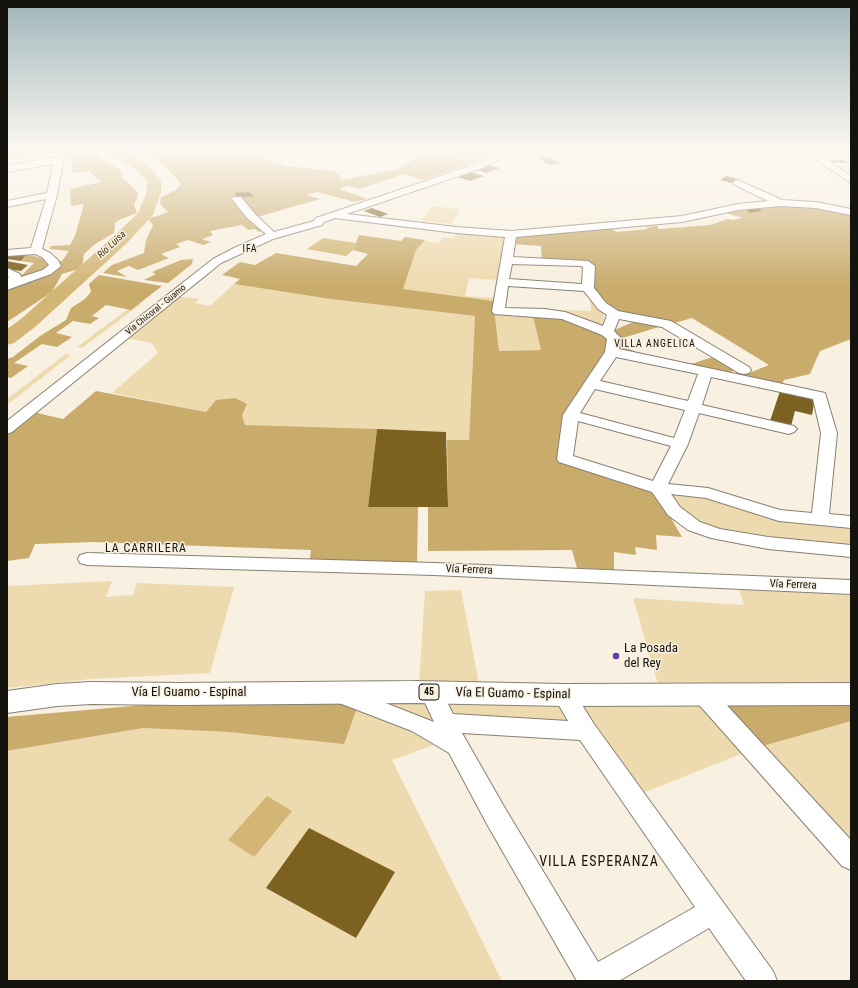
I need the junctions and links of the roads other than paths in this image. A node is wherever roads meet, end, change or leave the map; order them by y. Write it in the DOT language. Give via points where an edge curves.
graph roads {
  1 [pos="397,194"];
  2 [pos="761,194"];
  3 [pos="52,195"];
  4 [pos="237,199"];
  5 [pos="846,201"];
  6 [pos="780,203"];
  7 [pos="7,204"];
  8 [pos="816,204"];
  9 [pos="851,212"];
  10 [pos="335,215"];
  11 [pos="511,234"];
  12 [pos="267,235"];
  13 [pos="36,251"];
  14 [pos="7,253"];
  15 [pos="507,260"];
  16 [pos="7,271"];
  17 [pos="503,282"];
  18 [pos="8,286"];
  19 [pos="588,288"];
  20 [pos="614,314"];
  21 [pos="607,332"];
  22 [pos="612,352"];
  23 [pos="96,353"];
  24 [pos="744,370"];
  25 [pos="706,372"];
  26 [pos="592,384"];
  27 [pos="693,407"];
  28 [pos="7,414"];
  29 [pos="571,415"];
  30 [pos="7,429"];
  31 [pos="789,429"];
  32 [pos="680,444"];
  33 [pos="658,488"];
  34 [pos="820,520"];
  35 [pos="851,522"];
  36 [pos="851,551"];
  37 [pos="87,559"];
  38 [pos="851,587"];
  39 [pos="336,692"];
  40 [pos="431,692"];
  41 [pos="702,693"];
  42 [pos="851,694"];
  43 [pos="564,695"];
  44 [pos="7,702"];
  45 [pos="445,723"];
  46 [pos="586,731"];
  47 [pos="457,746"];
  48 [pos="851,858"];
  49 [pos="713,911"];
  50 [pos="593,981"];
  51 [pos="763,981"];
  1 -- 10 [label="street, Vía Chicoral - Guamo"];
  2 -- 6 [label="street"];
  3 -- 7 [label="street"];
  3 -- 13 [label="street"];
  4 -- 12 [label="street"];
  5 -- 8 [label="street"];
  6 -- 8 [label="street"];
  6 -- 11 [label="street" via="738,207 682,219"];
  8 -- 9 [label="street"];
  10 -- 11 [label="street"];
  10 -- 12 [label="street, Vía Chicoral - Guamo" via="318,223"];
  11 -- 15 [label="street"];
  12 -- 23 [label="street, Vía Chicoral - Guamo" via="198,272"];
  13 -- 14 [label="street"];
  13 -- 18 [label="street" via="54,262 55,266 47,272"];
  15 -- 17 [label="street"];
  15 -- 19 [label="street" via="584,263 589,266"];
  16 -- 18 [label="street" via="16,276"];
  17 -- 19 [label="street"];
  17 -- 21 [label="street" via="498,311 565,316"];
  19 -- 20 [label="street" via="602,306"];
  20 -- 21 [label="street"];
  20 -- 24 [label="street" via="666,324"];
  21 -- 22 [label="street" via="614,338"];
  22 -- 25 [label="street"];
  22 -- 26 [label="street"];
  23 -- 28 [label="street, Vía Chicoral - Guamo"];
  23 -- 30 [label="street, Vía Chicoral - Guamo"];
  25 -- 27 [label="street"];
  25 -- 34 [label="street" via="820,396 829,433"];
  26 -- 27 [label="street"];
  26 -- 29 [label="street"];
  27 -- 31 [label="street"];
  27 -- 32 [label="street"];
  29 -- 32 [label="street"];
  29 -- 33 [label="street" via="565,459"];
  32 -- 33 [label="street"];
  33 -- 34 [label="street" via="708,493 779,515"];
  33 -- 36 [label="street" via="674,511 694,526 717,534 768,543"];
  34 -- 35 [label="street"];
  37 -- 38 [label="street, Vía Ferrera" via="434,569"];
  39 -- 40 [label="main road, Vía El Guamo - Espinal / 45"];
  39 -- 44 [label="main road, Vía El Guamo - Espinal / 45" via="91,693"];
  39 -- 47 [label="street" via="420,726"];
  40 -- 43 [label="main road, Vía El Guamo - Espinal / 45"];
  40 -- 45 [label="street"];
  41 -- 42 [label="main road, Vía El Guamo - Espinal / 45"];
  41 -- 43 [label="main road, Vía El Guamo - Espinal / 45"];
  41 -- 48 [label="street"];
  43 -- 46 [label="street"];
  45 -- 46 [label="street"];
  45 -- 47 [label="street"];
  46 -- 49 [label="street"];
  47 -- 50 [label="street"];
  49 -- 50 [label="street"];
  49 -- 51 [label="street"];
}
